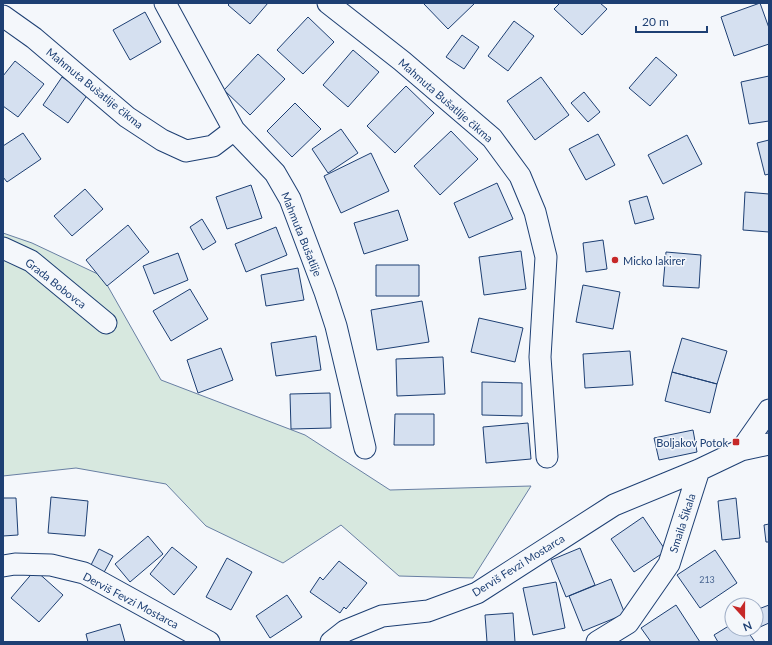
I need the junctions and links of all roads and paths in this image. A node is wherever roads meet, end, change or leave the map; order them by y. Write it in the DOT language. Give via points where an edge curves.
graph roads {
  1 [pos="165,3"];
  2 [pos="328,3"];
  3 [pos="3,16"];
  4 [pos="234,130"];
  5 [pos="3,248"];
  6 [pos="106,323"];
  7 [pos="769,410"];
  8 [pos="769,444"];
  9 [pos="365,448"];
  10 [pos="741,450"];
  11 [pos="547,457"];
  12 [pos="699,470"];
  13 [pos="3,566"];
  14 [pos="209,642"];
  15 [pos="331,642"];
  16 [pos="597,642"];
  1 -- 4 [label="street, Mahmuta Bušatlije"];
  2 -- 11 [label="street, Mahmuta Bušatlije čikma" via="402,61 492,138 520,176 535,212 546,257 540,358"];
  3 -- 4 [label="street, Mahmuta Bušatlije čikma" via="34,38 127,117 186,152 213,146"];
  4 -- 9 [label="street, Mahmuta Bušatlije" via="275,173 290,199 336,326"];
  5 -- 6 [label="street, Grada Bobovca" via="31,261"];
  7 -- 10 [label="street"];
  8 -- 10 [label="street"];
  10 -- 12 [label="street"];
  12 -- 15 [label="street, Derviš Fevzi Mostarca" via="614,505 477,593 428,611 382,616 345,631"];
  12 -- 16 [label="street, Smaila Šikala" via="669,564 628,623"];
  13 -- 14 [label="street, Derviš Fevzi Mostarca" via="51,566 84,574"];
}
